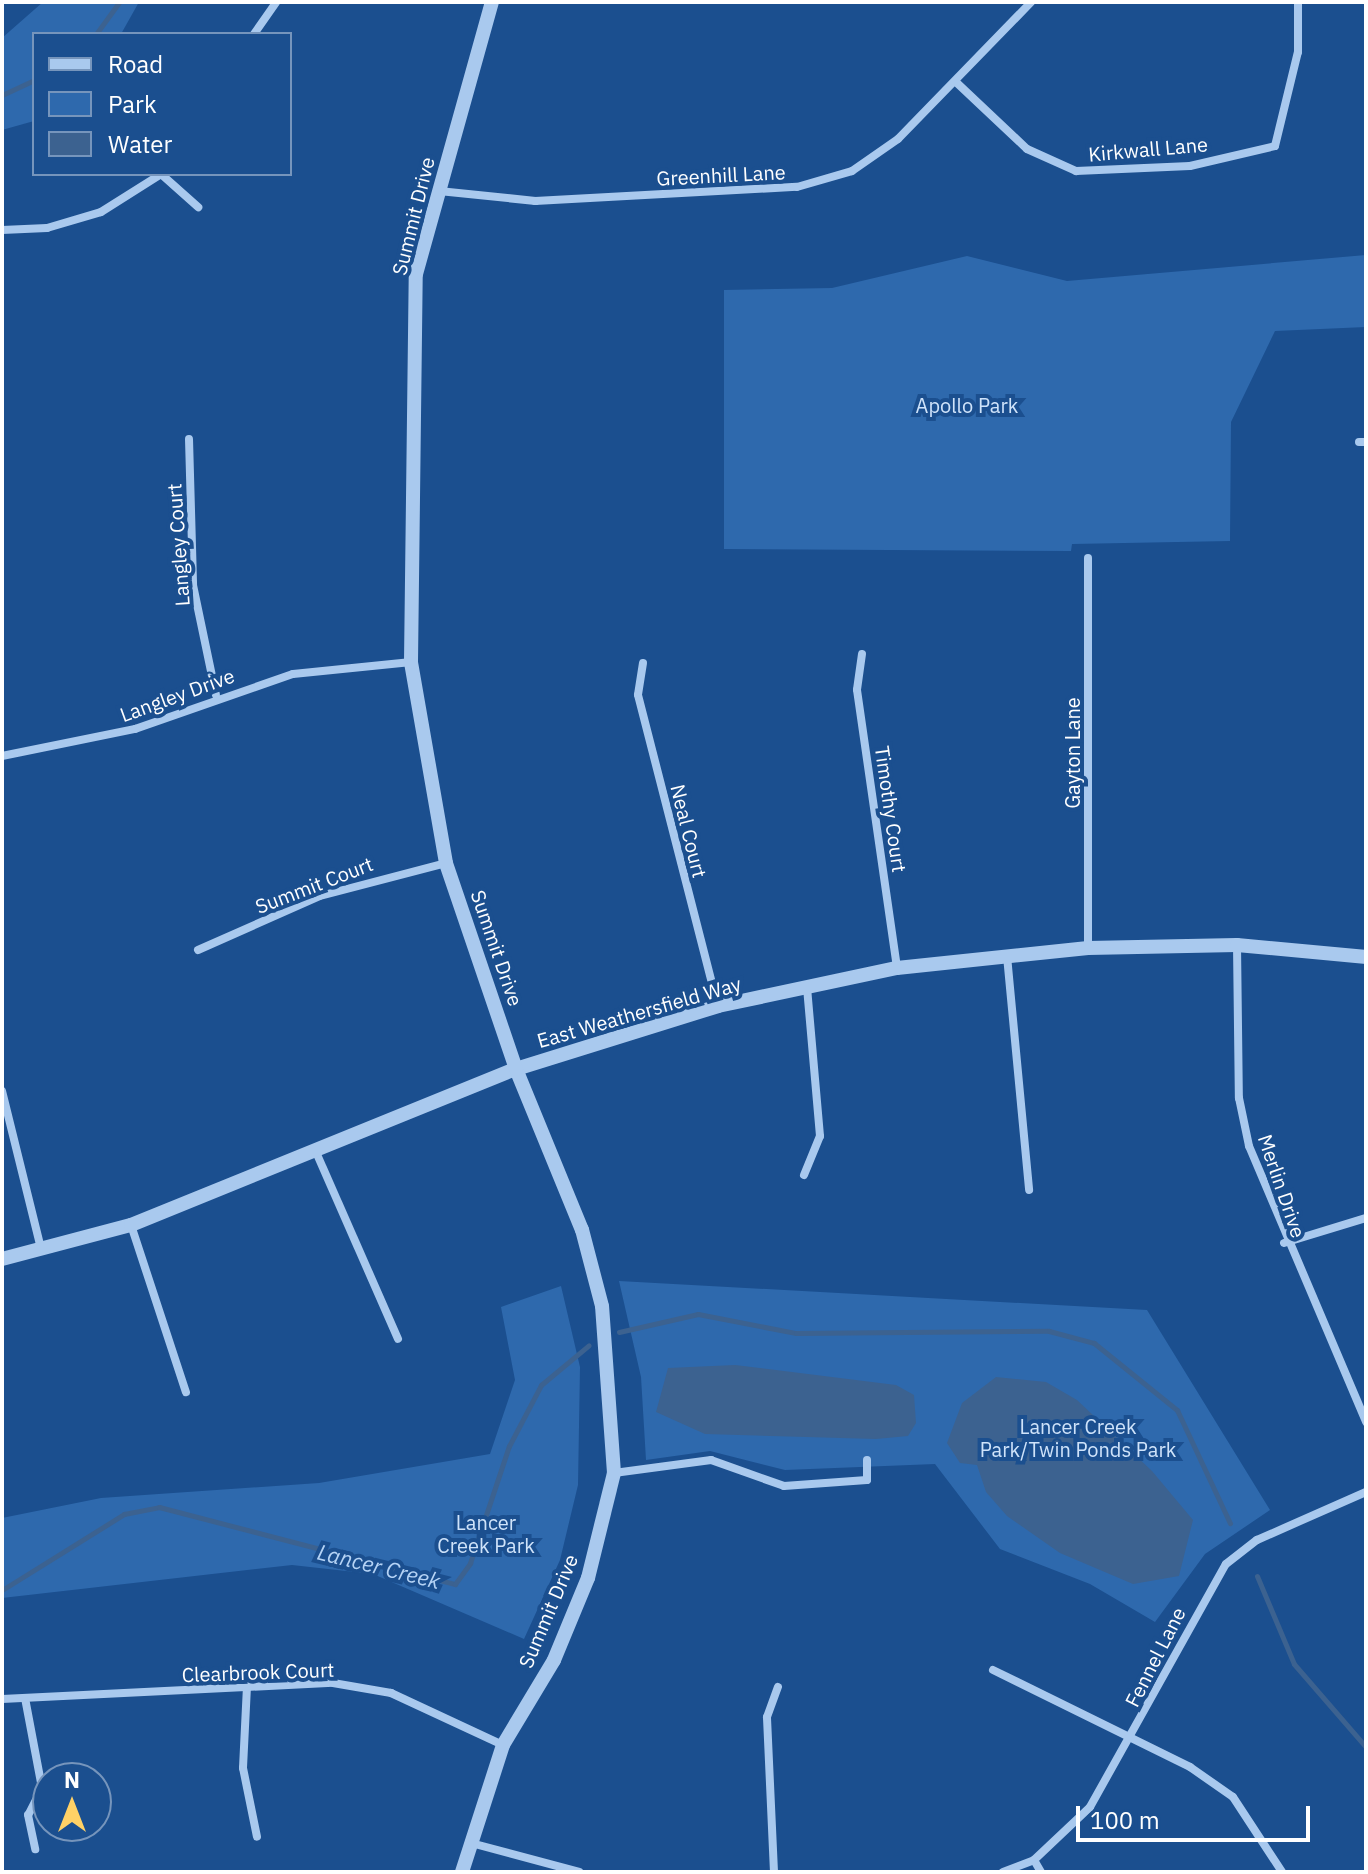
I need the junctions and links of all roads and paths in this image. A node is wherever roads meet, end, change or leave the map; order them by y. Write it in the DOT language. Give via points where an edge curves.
graph roads {
  1 [pos="276,2"];
  2 [pos="492,2"];
  3 [pos="1031,2"];
  4 [pos="1298,2"];
  5 [pos="255,32"];
  6 [pos="957,83"];
  7 [pos="158,176"];
  8 [pos="163,176"];
  9 [pos="439,191"];
  10 [pos="198,207"];
  11 [pos="2,230"];
  12 [pos="189,439"];
  13 [pos="1088,558"];
  14 [pos="862,654"];
  15 [pos="411,662"];
  16 [pos="643,663"];
  17 [pos="216,695"];
  18 [pos="2,756"];
  19 [pos="446,863"];
  20 [pos="1237,945"];
  21 [pos="1088,948"];
  22 [pos="198,950"];
  23 [pos="1007,955"];
  24 [pos="1366,957"];
  25 [pos="897,968"];
  26 [pos="807,988"];
  27 [pos="718,1006"];
  28 [pos="516,1069"];
  29 [pos="2,1091"];
  30 [pos="316,1152"];
  31 [pos="804,1175"];
  32 [pos="1029,1190"];
  33 [pos="1366,1218"];
  34 [pos="131,1225"];
  35 [pos="1284,1243"];
  36 [pos="42,1250"];
  37 [pos="2,1259"];
  38 [pos="398,1339"];
  39 [pos="186,1392"];
  40 [pos="1366,1422"];
  41 [pos="867,1460"];
  42 [pos="614,1473"];
  43 [pos="1366,1492"];
  44 [pos="993,1670"];
  45 [pos="247,1686"];
  46 [pos="778,1687"];
  47 [pos="25,1698"];
  48 [pos="2,1699"];
  49 [pos="1132,1738"];
  50 [pos="503,1745"];
  51 [pos="257,1837"];
  52 [pos="471,1843"];
  53 [pos="35,1849"];
  54 [pos="1034,1860"];
  55 [pos="462,1872"];
  56 [pos="579,1872"];
  57 [pos="774,1872"];
  58 [pos="1003,1872"];
  59 [pos="1041,1872"];
  60 [pos="1282,1872"];
  1 -- 5 [label="street"];
  2 -- 9 [label="street, Summit Drive"];
  3 -- 6 [label="street, Greenhill Lane"];
  4 -- 6 [label="street, Kirkwall Lane" via="1298,52 1275,146 1190,166 1076,171 1027,149"];
  6 -- 9 [label="street, Greenhill Lane" via="852,171 797,187 535,201"];
  7 -- 11 [label="street" via="101,212 47,228"];
  8 -- 10 [label="street"];
  9 -- 15 [label="street, Summit Drive" via="416,274"];
  12 -- 17 [label="street, Langley Court" via="193,585"];
  13 -- 21 [label="street, Gayton Lane"];
  14 -- 25 [label="street, Timothy Court" via="857,690"];
  15 -- 17 [label="street, Langley Drive" via="293,674"];
  15 -- 19 [label="street, Summit Drive"];
  16 -- 27 [label="street, Neal Court" via="638,695"];
  17 -- 18 [label="street, Langley Drive" via="135,729"];
  19 -- 22 [label="street, Summit Court" via="320,896"];
  19 -- 28 [label="street, Summit Drive"];
  20 -- 21 [label="street, East Weathersfield Way"];
  20 -- 24 [label="street, East Weathersfield Way"];
  20 -- 35 [label="street, Merlin Drive" via="1239,1098"];
  21 -- 23 [label="street, East Weathersfield Way"];
  23 -- 25 [label="street, East Weathersfield Way"];
  23 -- 32 [label="street"];
  25 -- 26 [label="street, East Weathersfield Way"];
  26 -- 27 [label="street, East Weathersfield Way"];
  26 -- 31 [label="street" via="820,1136"];
  27 -- 28 [label="street, East Weathersfield Way"];
  28 -- 30 [label="street, East Weathersfield Way"];
  28 -- 42 [label="street, Summit Drive" via="582,1230 602,1306"];
  29 -- 36 [label="street"];
  30 -- 34 [label="street, East Weathersfield Way"];
  30 -- 38 [label="street"];
  33 -- 35 [label="street"];
  34 -- 36 [label="street, East Weathersfield Way"];
  34 -- 39 [label="street"];
  35 -- 40 [label="street, Merlin Drive"];
  36 -- 37 [label="street, East Weathersfield Way"];
  41 -- 42 [label="street" via="867,1480 784,1486 711,1460"];
  42 -- 50 [label="street, Summit Drive" via="588,1578 554,1660"];
  43 -- 49 [label="street, Fennel Lane" via="1257,1540 1226,1564 1182,1632"];
  44 -- 49 [label="street"];
  45 -- 47 [label="street, Clearbrook Court"];
  45 -- 50 [label="street, Clearbrook Court" via="333,1683 391,1693"];
  45 -- 51 [label="street" via="243,1768"];
  46 -- 57 [label="street" via="767,1717"];
  47 -- 48 [label="street, Clearbrook Court"];
  47 -- 53 [label="street" via="42,1788 28,1815"];
  49 -- 54 [label="street, Fennel Lane" via="1090,1807"];
  49 -- 60 [label="street" via="1233,1797"];
  50 -- 52 [label="street, Summit Drive"];
  52 -- 55 [label="street, Summit Drive"];
  52 -- 56 [label="street"];
  54 -- 58 [label="street, Fennel Lane"];
  54 -- 59 [label="street"];
}
